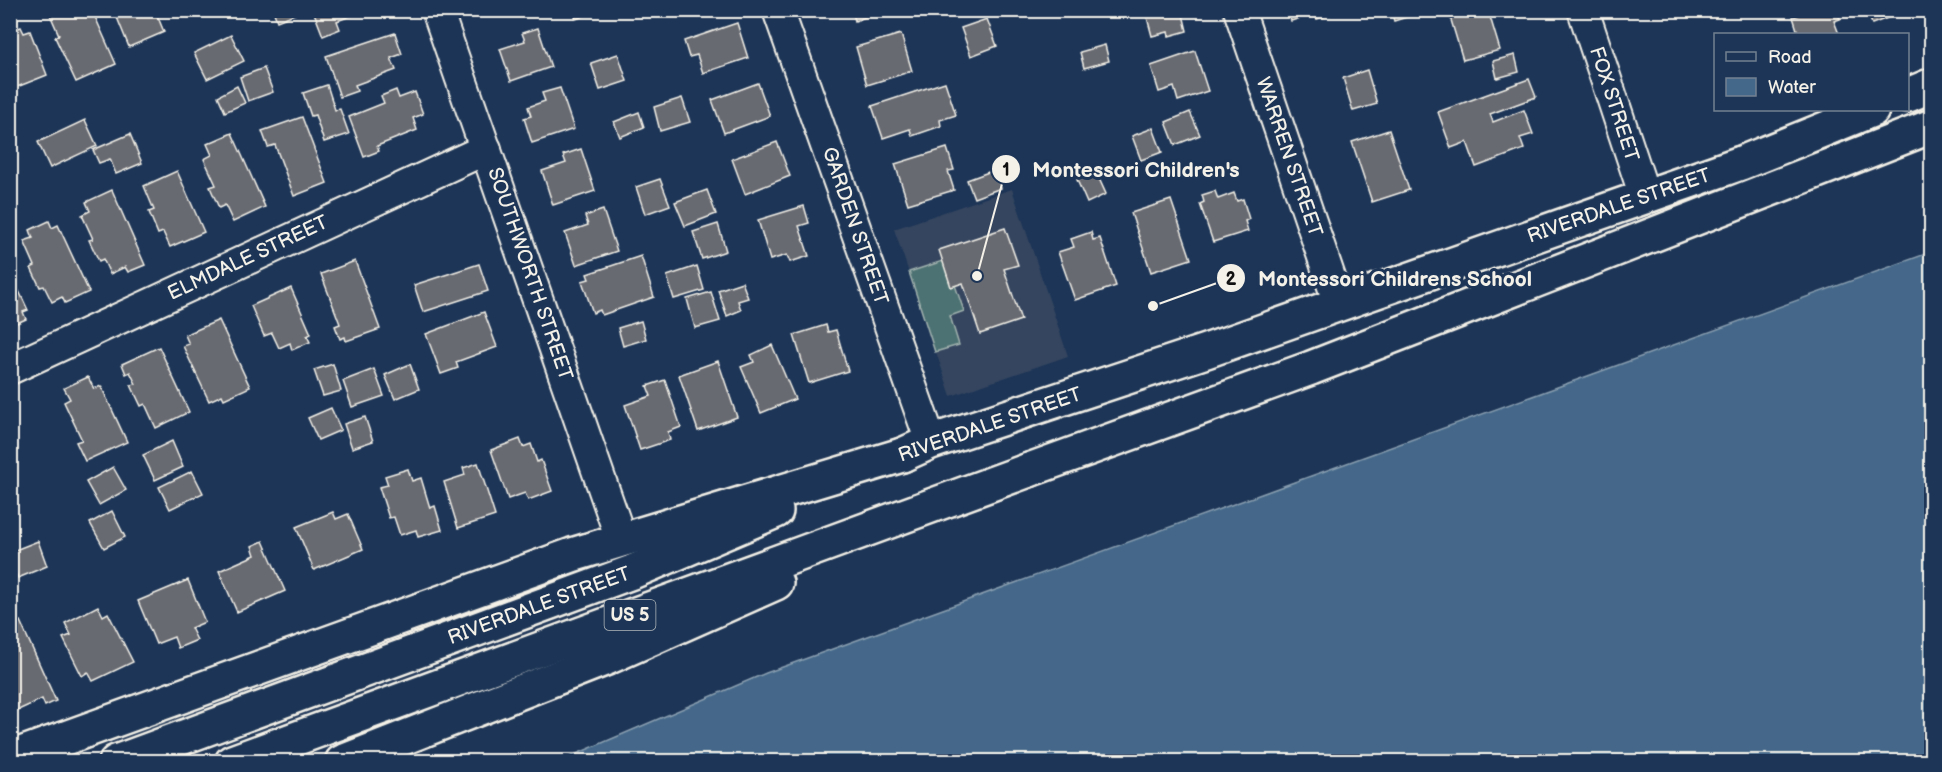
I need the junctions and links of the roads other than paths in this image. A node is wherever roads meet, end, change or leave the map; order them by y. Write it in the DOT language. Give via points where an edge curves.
graph roads {
  1 [pos="437,10"];
  2 [pos="778,10"];
  3 [pos="1239,10"];
  4 [pos="1583,10"];
  5 [pos="1932,85"];
  6 [pos="1909,95"];
  7 [pos="1870,111"];
  8 [pos="1932,126"];
  9 [pos="486,149"];
  10 [pos="1645,197"];
  11 [pos="1339,304"];
  12 [pos="10,369"];
  13 [pos="931,442"];
  14 [pos="902,455"];
  15 [pos="1029,470"];
  16 [pos="621,539"];
  17 [pos="10,758"];
  18 [pos="116,762"];
  19 [pos="232,762"];
  20 [pos="342,762"];
  1 -- 9 [label="street, SOUTHWORTH STREET"];
  2 -- 13 [label="street, GARDEN STREET"];
  3 -- 11 [label="street, WARREN STREET"];
  4 -- 10 [label="street, FOX STREET"];
  5 -- 6 [label="main road"];
  7 -- 10 [label="main road, RIVERDALE STREET / US 5"];
  8 -- 15 [label="main road, RIVERDALE STREET / US 5" via="1311,368"];
  9 -- 12 [label="street, ELMDALE STREET"];
  9 -- 16 [label="street, SOUTHWORTH STREET"];
  10 -- 11 [label="main road, RIVERDALE STREET / US 5"];
  11 -- 13 [label="main road, RIVERDALE STREET / US 5"];
  13 -- 14 [label="main road, RIVERDALE STREET / US 5"];
  14 -- 16 [label="main road"];
  14 -- 18 [label="main road, RIVERDALE STREET / US 5" via="632,572"];
  15 -- 19 [label="main road, RIVERDALE STREET / US 5"];
  15 -- 20 [label="main road" via="607,658"];
  16 -- 17 [label="main road"];
}
